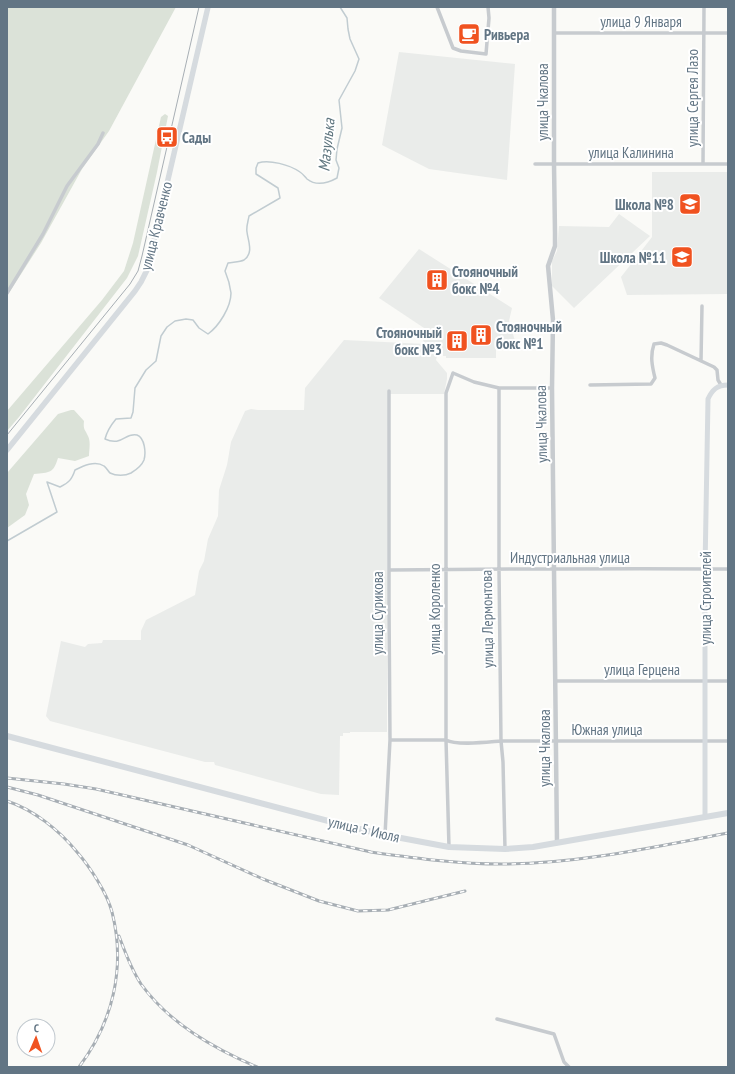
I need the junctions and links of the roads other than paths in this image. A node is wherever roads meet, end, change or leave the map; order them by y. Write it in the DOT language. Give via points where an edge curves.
graph roads {
  1 [pos="208,7"];
  2 [pos="437,7"];
  3 [pos="488,7"];
  4 [pos="554,7"];
  5 [pos="704,7"];
  6 [pos="554,33"];
  7 [pos="704,33"];
  8 [pos="728,33"];
  9 [pos="103,133"];
  10 [pos="535,164"];
  11 [pos="554,164"];
  12 [pos="703,164"];
  13 [pos="728,164"];
  14 [pos="7,292"];
  15 [pos="702,306"];
  16 [pos="701,361"];
  17 [pos="590,385"];
  18 [pos="722,385"];
  19 [pos="728,385"];
  20 [pos="499,388"];
  21 [pos="552,388"];
  22 [pos="389,391"];
  23 [pos="7,450"];
  24 [pos="554,568"];
  25 [pos="705,569"];
  26 [pos="728,569"];
  27 [pos="389,570"];
  28 [pos="447,570"];
  29 [pos="498,570"];
  30 [pos="556,681"];
  31 [pos="705,681"];
  32 [pos="728,681"];
  33 [pos="7,736"];
  34 [pos="390,740"];
  35 [pos="446,740"];
  36 [pos="501,741"];
  37 [pos="556,741"];
  38 [pos="706,742"];
  39 [pos="728,742"];
  40 [pos="728,813"];
  41 [pos="705,817"];
  42 [pos="385,835"];
  43 [pos="557,843"];
  44 [pos="449,847"];
  45 [pos="504,849"];
  46 [pos="497,1019"];
  47 [pos="569,1067"];
  1 -- 23 [label="main road, улица Кравченко" via="147,270 135,291"];
  2 -- 3 [label="street" via="453,48 486,54"];
  4 -- 6 [label="street, улица Чкалова"];
  5 -- 7 [label="street, улица Сергея Лазо"];
  6 -- 7 [label="street, улица 9 Января"];
  6 -- 11 [label="street, улица Чкалова"];
  7 -- 8 [label="street, улица 9 Января"];
  7 -- 12 [label="street, улица Сергея Лазо"];
  9 -- 14 [label="street" via="98,144 67,186 43,234"];
  10 -- 11 [label="street, улица Калинина"];
  11 -- 12 [label="street, улица Калинина"];
  11 -- 21 [label="street, улица Чкалова" via="555,246 548,266 553,320"];
  12 -- 13 [label="street, улица Калинина"];
  15 -- 16 [label="street"];
  16 -- 17 [label="street" via="668,345 657,343 654,344 652,351 655,378 651,384"];
  16 -- 18 [label="street" via="717,370 718,380"];
  18 -- 19 [label="main road"];
  18 -- 25 [label="main road, улица Строителей" via="716,387 708,400"];
  20 -- 21 [label="street"];
  20 -- 28 [label="street, улица Короленко" via="474,382 453,373 446,393"];
  20 -- 29 [label="street, улица Лермонтова"];
  21 -- 24 [label="street, улица Чкалова"];
  22 -- 27 [label="street, улица Сурикова"];
  24 -- 25 [label="street, Индустриальная улица"];
  24 -- 29 [label="street, Индустриальная улица"];
  24 -- 30 [label="street, улица Чкалова"];
  25 -- 26 [label="street, Индустриальная улица"];
  25 -- 31 [label="main road, улица Строителей"];
  27 -- 28 [label="street, Индустриальная улица"];
  27 -- 34 [label="street, улица Сурикова"];
  28 -- 29 [label="street, Индустриальная улица"];
  28 -- 35 [label="street, улица Короленко"];
  29 -- 36 [label="street, улица Лермонтова"];
  30 -- 31 [label="street, улица Герцена"];
  30 -- 37 [label="street, улица Чкалова"];
  31 -- 32 [label="street, улица Герцена"];
  31 -- 38 [label="main road, улица Строителей"];
  33 -- 42 [label="highway, улица 5 Июля"];
  34 -- 35 [label="street, Южная улица"];
  34 -- 42 [label="street, улица Сурикова"];
  35 -- 36 [label="street, Южная улица"];
  35 -- 44 [label="street, улица Короленко"];
  36 -- 37 [label="street, Южная улица"];
  36 -- 45 [label="street, улица Лермонтова"];
  37 -- 38 [label="street, Южная улица"];
  37 -- 43 [label="street, улица Чкалова"];
  38 -- 39 [label="street, Южная улица"];
  38 -- 41 [label="main road, улица Строителей"];
  40 -- 41 [label="highway, улица 5 Июля"];
  41 -- 43 [label="highway, улица 5 Июля"];
  42 -- 44 [label="highway, улица 5 Июля"];
  43 -- 45 [label="highway, улица 5 Июля"];
  44 -- 45 [label="highway, улица 5 Июля"];
  46 -- 47 [label="street" via="554,1034 564,1062"];
}
